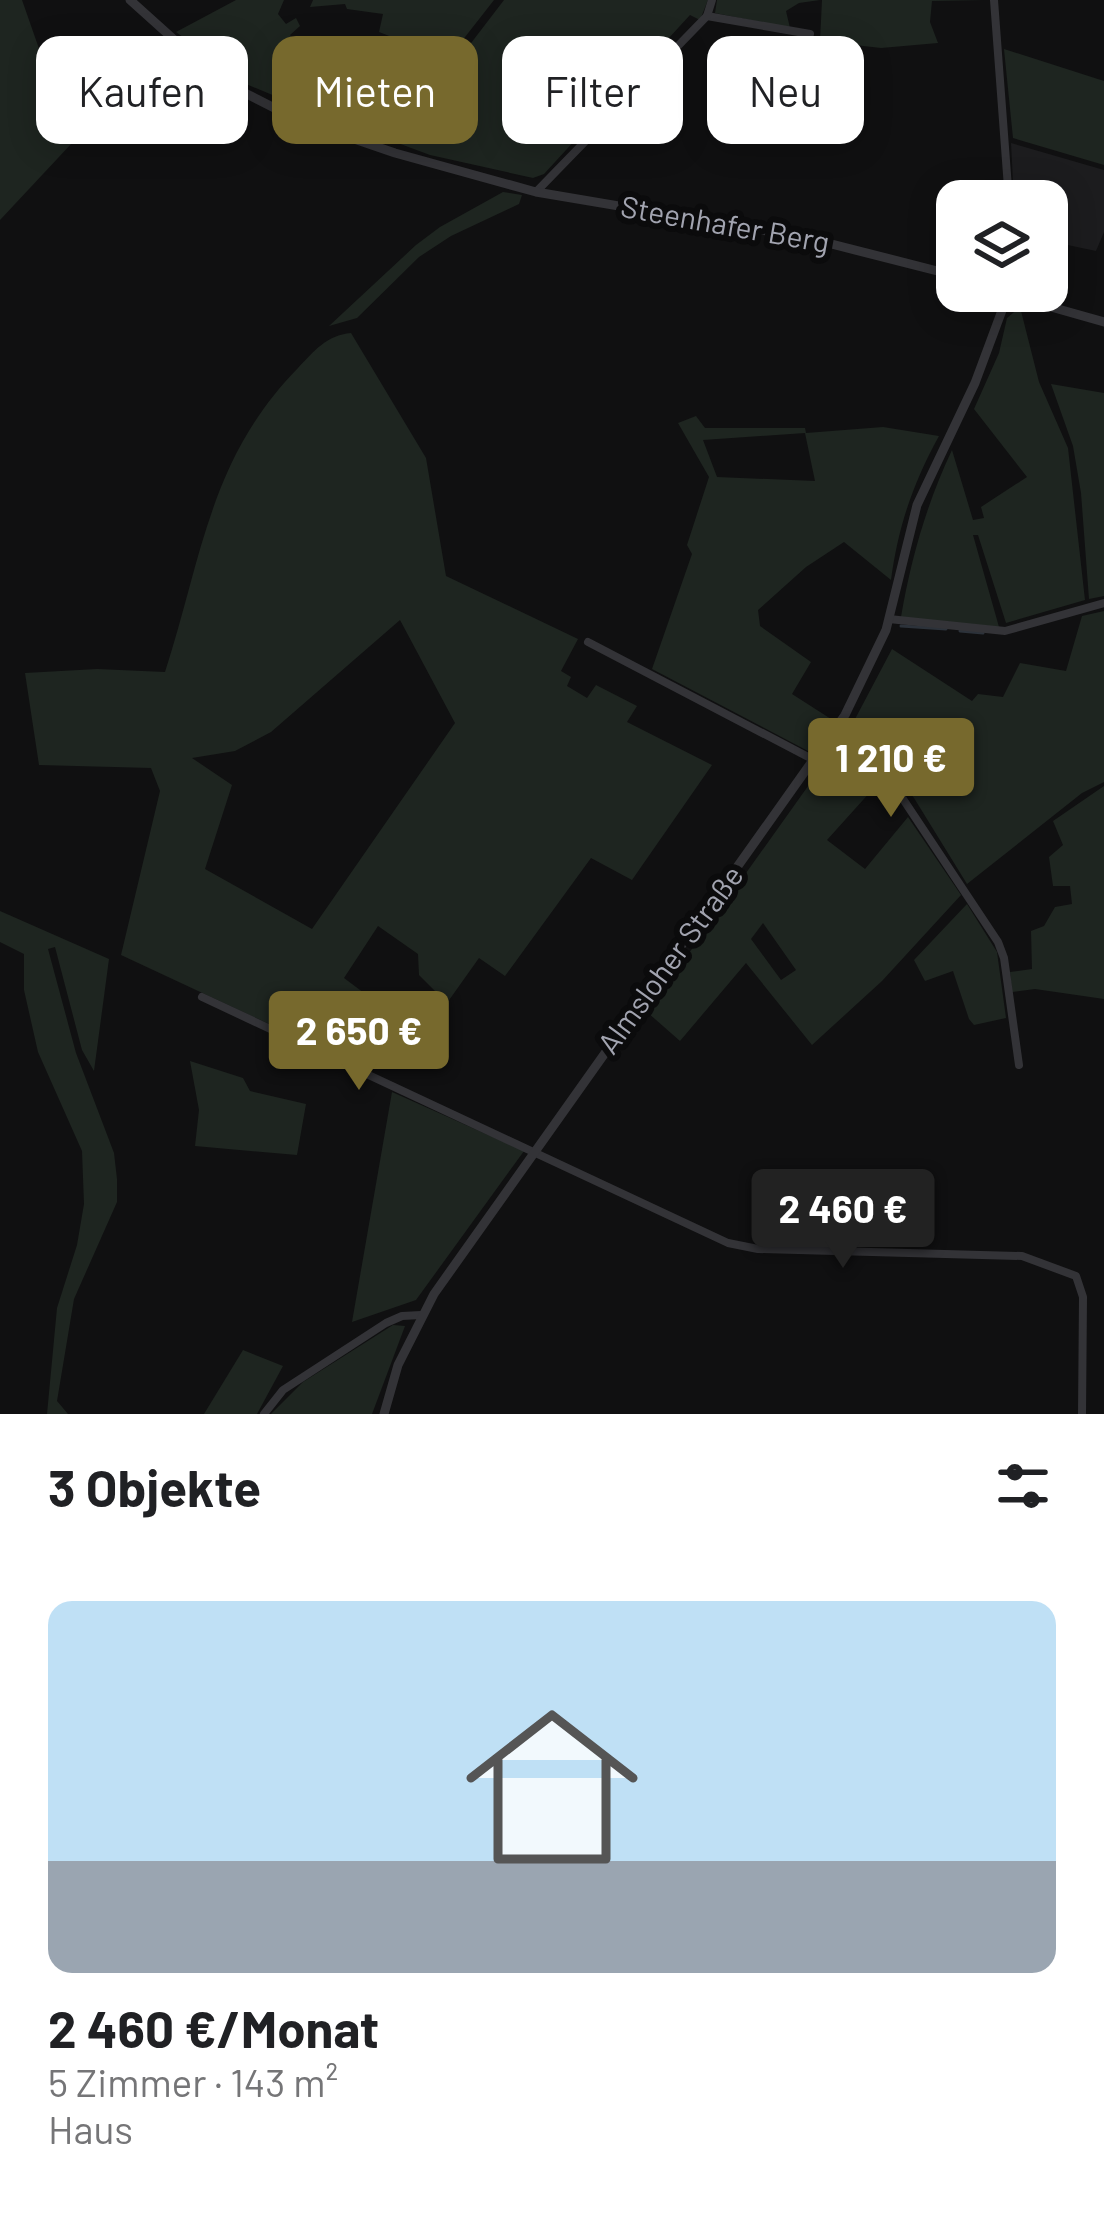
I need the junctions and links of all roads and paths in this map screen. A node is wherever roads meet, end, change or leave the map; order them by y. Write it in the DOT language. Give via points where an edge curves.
graph roads {
  1 [pos="130,0"];
  2 [pos="712,0"];
  3 [pos="994,0"];
  4 [pos="706,16"];
  5 [pos="810,34"];
  6 [pos="1007,180"];
  7 [pos="536,192"];
  8 [pos="936,272"];
  9 [pos="996,312"];
  10 [pos="1068,312"];
  11 [pos="1104,322"];
  12 [pos="1104,603"];
  13 [pos="890,619"];
  14 [pos="588,642"];
  15 [pos="843,718"];
  16 [pos="814,760"];
  17 [pos="202,998"];
  18 [pos="1019,1065"];
  19 [pos="535,1152"];
  20 [pos="421,1315"];
  21 [pos="264,1414"];
  22 [pos="384,1414"];
  23 [pos="1082,1414"];
  1 -- 7 [label="street, Steenhafer Berg" via="209,71 266,105 414,160"];
  2 -- 4 [label="street"];
  3 -- 6 [label="street"];
  4 -- 5 [label="street"];
  4 -- 7 [label="street"];
  7 -- 8 [label="street, Steenhafer Berg" via="808,238"];
  9 -- 13 [label="street, Almsloher Straße" via="984,359 916,505"];
  10 -- 11 [label="street"];
  12 -- 13 [label="street" via="1005,631"];
  13 -- 15 [label="street, Almsloher Straße"];
  14 -- 16 [label="street"];
  15 -- 16 [label="street, Almsloher Straße"];
  15 -- 18 [label="street" via="998,942"];
  16 -- 19 [label="street, Almsloher Straße"];
  17 -- 19 [label="street"];
  19 -- 20 [label="street, Almsloher Straße"];
  19 -- 23 [label="street" via="728,1243 1022,1256 1076,1276 1083,1297"];
  20 -- 21 [label="street" via="386,1323 284,1390"];
  20 -- 22 [label="street, Almsloher Straße"];
}
